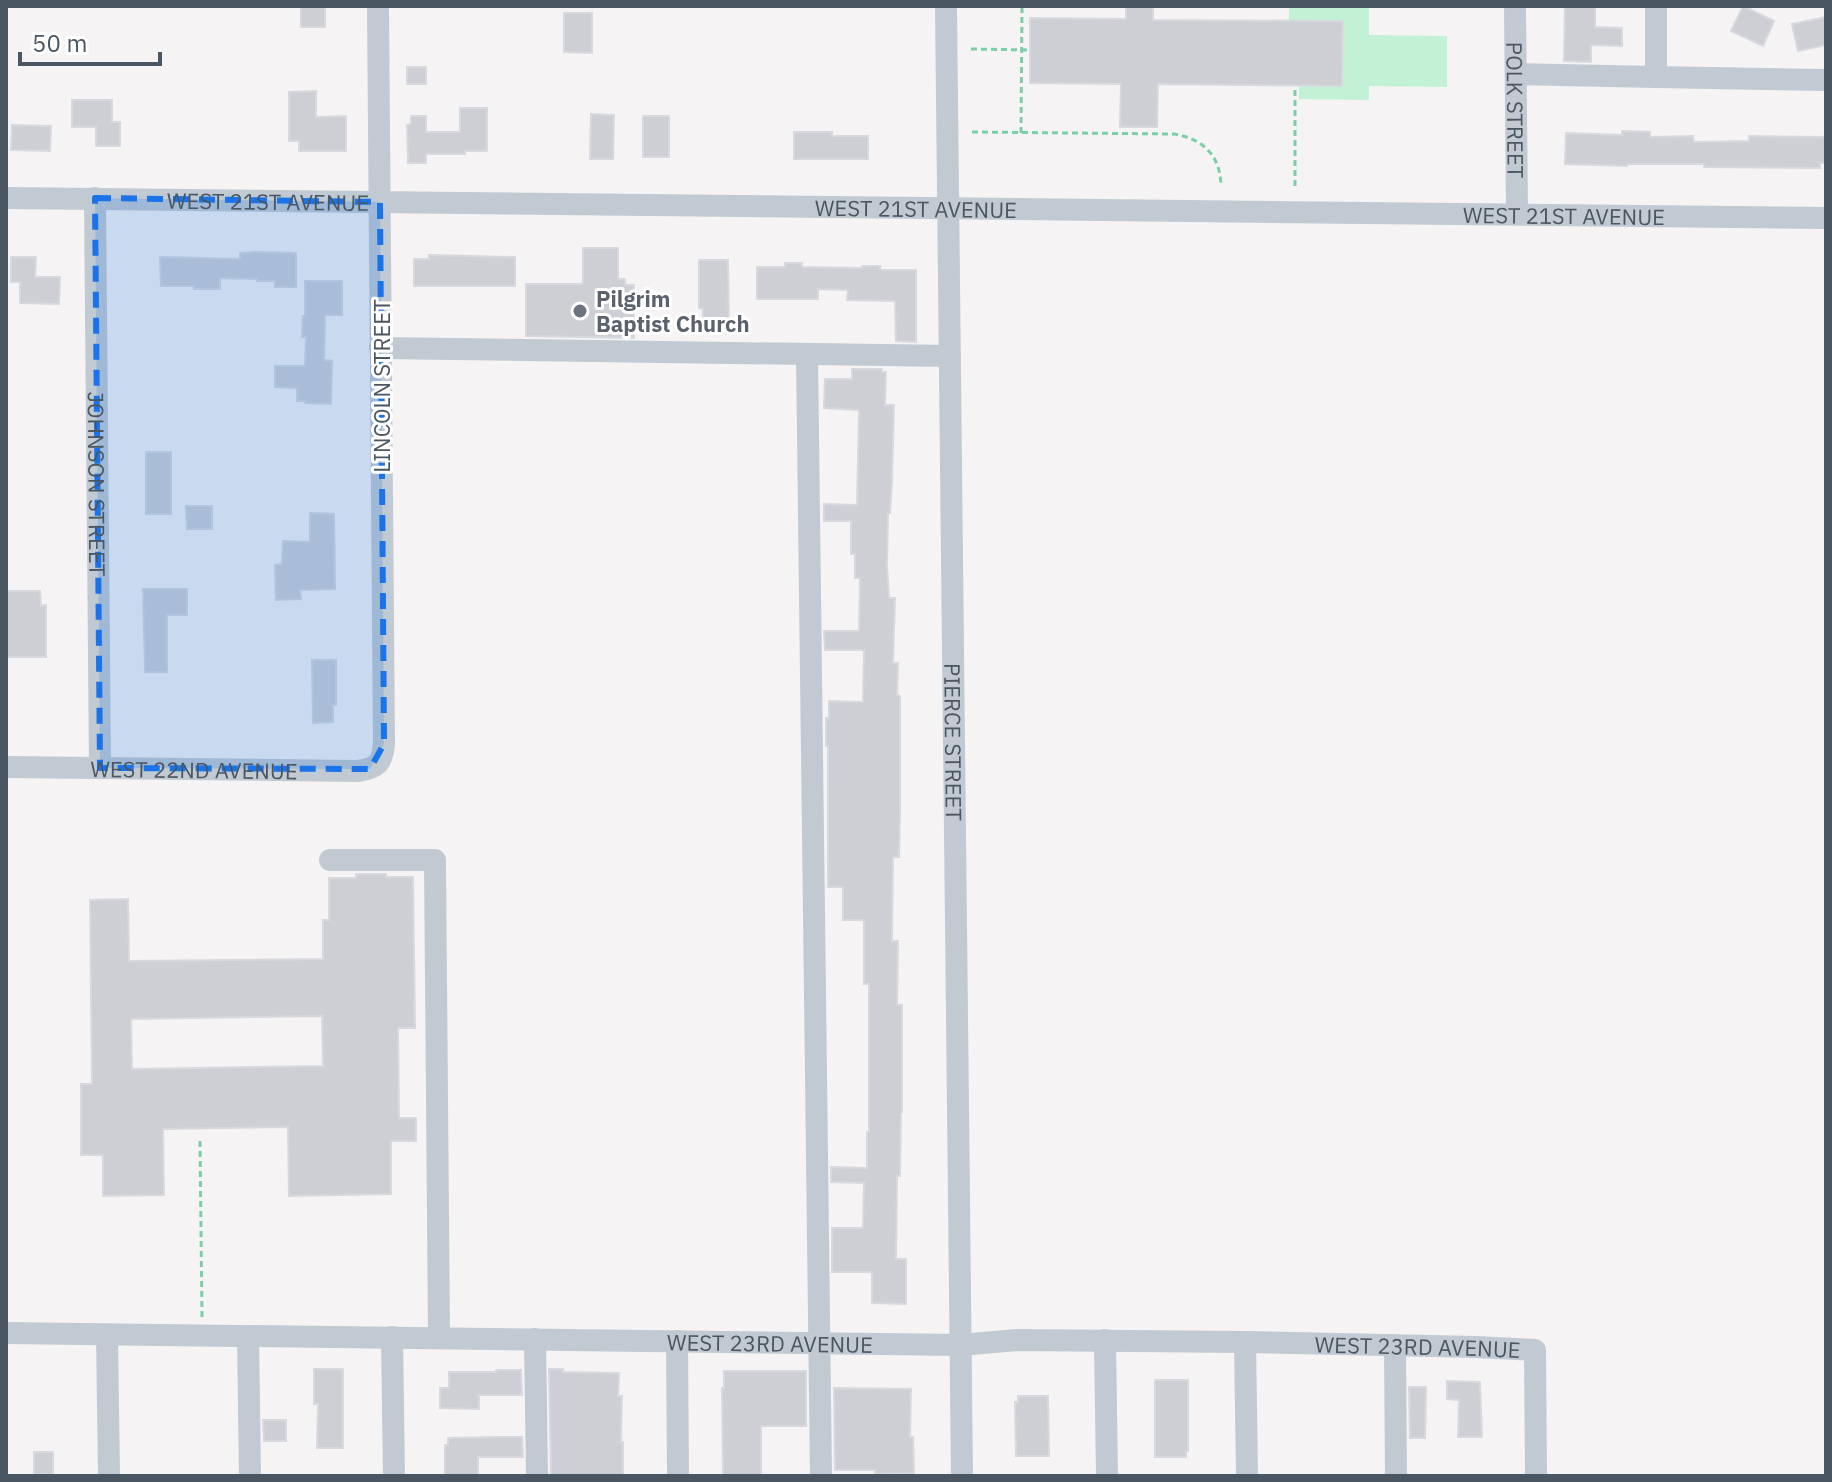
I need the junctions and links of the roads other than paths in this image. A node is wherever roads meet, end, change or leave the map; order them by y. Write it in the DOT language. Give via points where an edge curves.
graph roads {
  1 [pos="378,6"];
  2 [pos="946,6"];
  3 [pos="1515,6"];
  4 [pos="1656,6"];
  5 [pos="1516,74"];
  6 [pos="1656,77"];
  7 [pos="1826,80"];
  8 [pos="6,198"];
  9 [pos="95,198"];
  10 [pos="380,202"];
  11 [pos="948,208"];
  12 [pos="1517,214"];
  13 [pos="1826,218"];
  14 [pos="380,348"];
  15 [pos="807,354"];
  16 [pos="950,356"];
  17 [pos="378,764"];
  18 [pos="6,767"];
  19 [pos="100,768"];
  20 [pos="330,860"];
  21 [pos="6,1333"];
  22 [pos="107,1335"];
  23 [pos="248,1336"];
  24 [pos="392,1337"];
  25 [pos="439,1338"];
  26 [pos="535,1339"];
  27 [pos="1105,1340"];
  28 [pos="677,1341"];
  29 [pos="1245,1342"];
  30 [pos="819,1343"];
  31 [pos="960,1345"];
  32 [pos="1395,1345"];
  33 [pos="109,1476"];
  34 [pos="250,1476"];
  35 [pos="394,1476"];
  36 [pos="537,1476"];
  37 [pos="678,1476"];
  38 [pos="821,1476"];
  39 [pos="962,1476"];
  40 [pos="1107,1476"];
  41 [pos="1247,1476"];
  42 [pos="1396,1476"];
  43 [pos="1536,1476"];
  1 -- 10 [label="street, LINCOLN STREET"];
  2 -- 11 [label="street, PIERCE STREET"];
  3 -- 5 [label="street, POLK STREET"];
  4 -- 6 [label="street"];
  5 -- 6 [label="street"];
  5 -- 12 [label="street, POLK STREET"];
  6 -- 7 [label="street"];
  8 -- 9 [label="street, WEST 21ST AVENUE"];
  9 -- 10 [label="street, WEST 21ST AVENUE"];
  9 -- 19 [label="street, JOHNSON STREET"];
  10 -- 11 [label="street, WEST 21ST AVENUE"];
  10 -- 14 [label="street, LINCOLN STREET"];
  11 -- 12 [label="street, WEST 21ST AVENUE"];
  11 -- 16 [label="street, PIERCE STREET"];
  12 -- 13 [label="street, WEST 21ST AVENUE"];
  14 -- 15 [label="street"];
  14 -- 17 [label="street, LINCOLN STREET" via="384,744"];
  15 -- 16 [label="street"];
  15 -- 30 [label="street"];
  16 -- 31 [label="street, PIERCE STREET"];
  17 -- 19 [label="street, WEST 22ND AVENUE" via="358,771"];
  18 -- 19 [label="street, WEST 22ND AVENUE"];
  20 -- 25 [label="street" via="435,860"];
  21 -- 22 [label="street, WEST 23RD AVENUE"];
  22 -- 23 [label="street, WEST 23RD AVENUE"];
  22 -- 33 [label="street"];
  23 -- 24 [label="street, WEST 23RD AVENUE"];
  23 -- 34 [label="street"];
  24 -- 25 [label="street, WEST 23RD AVENUE"];
  24 -- 35 [label="street"];
  25 -- 26 [label="street, WEST 23RD AVENUE"];
  26 -- 28 [label="street, WEST 23RD AVENUE"];
  26 -- 36 [label="street"];
  27 -- 29 [label="street, WEST 23RD AVENUE"];
  27 -- 31 [label="street, WEST 23RD AVENUE"];
  27 -- 40 [label="street"];
  28 -- 30 [label="street, WEST 23RD AVENUE"];
  28 -- 37 [label="street"];
  29 -- 32 [label="street, WEST 23RD AVENUE"];
  29 -- 41 [label="street"];
  30 -- 31 [label="street, WEST 23RD AVENUE"];
  30 -- 38 [label="street"];
  31 -- 39 [label="street, PIERCE STREET"];
  32 -- 42 [label="street"];
  32 -- 43 [label="street, WEST 23RD AVENUE" via="1535,1350"];
}
